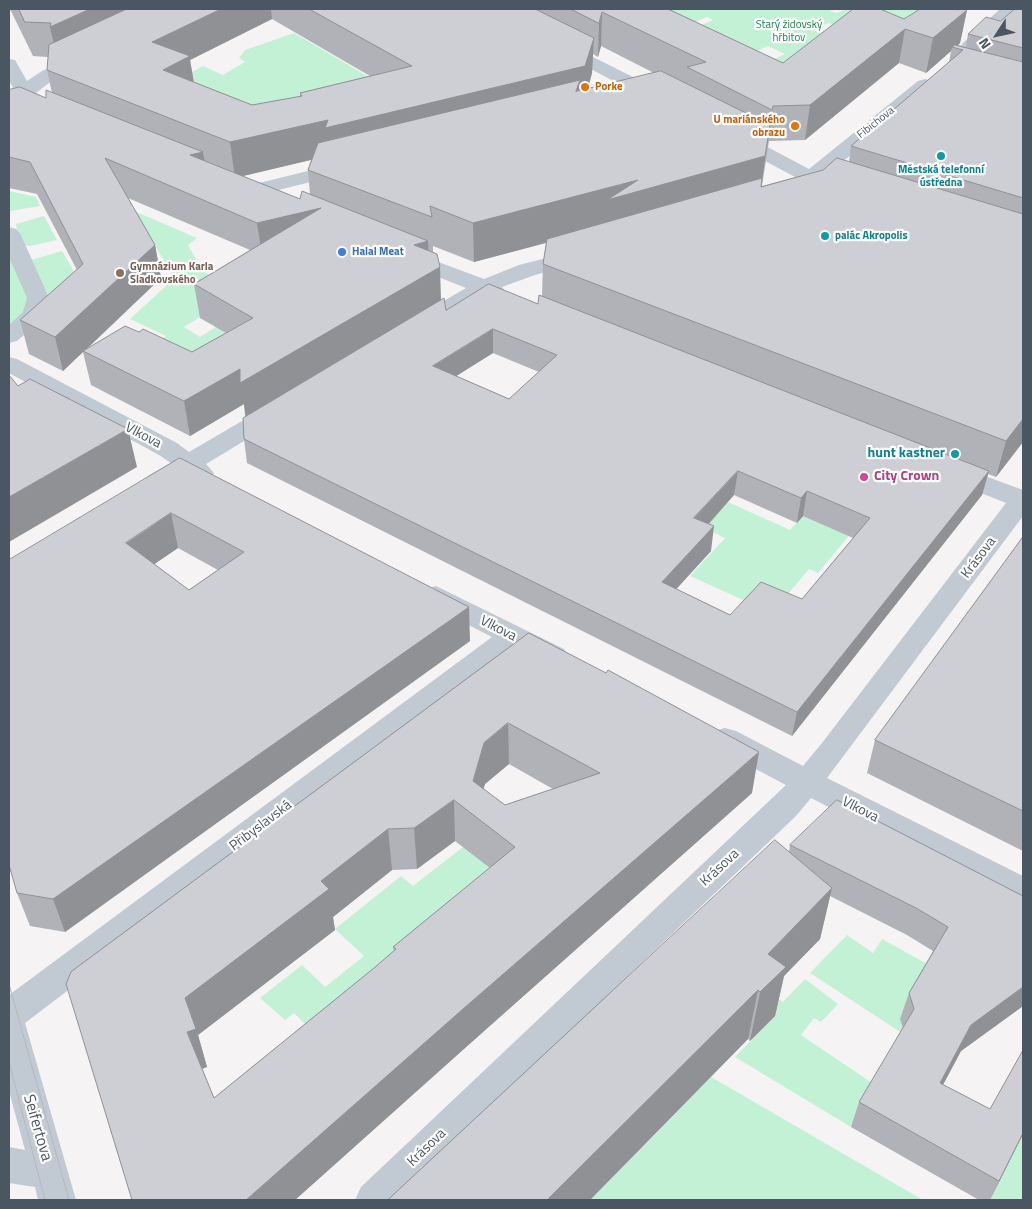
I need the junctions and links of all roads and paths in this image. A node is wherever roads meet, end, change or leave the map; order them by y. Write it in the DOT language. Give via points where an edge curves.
graph roads {
  1 [pos="1010,9"];
  2 [pos="542,36"];
  3 [pos="94,52"];
  4 [pos="956,59"];
  5 [pos="9,64"];
  6 [pos="938,75"];
  7 [pos="649,92"];
  8 [pos="623,98"];
  9 [pos="16,99"];
  10 [pos="674,106"];
  11 [pos="68,119"];
  12 [pos="716,128"];
  13 [pos="366,162"];
  14 [pos="809,177"];
  15 [pos="846,189"];
  16 [pos="763,202"];
  17 [pos="273,203"];
  18 [pos="9,233"];
  19 [pos="392,250"];
  20 [pos="593,251"];
  21 [pos="483,286"];
  22 [pos="510,297"];
  23 [pos="9,336"];
  24 [pos="394,340"];
  25 [pos="9,364"];
  26 [pos="293,401"];
  27 [pos="189,463"];
  28 [pos="931,463"];
  29 [pos="225,487"];
  30 [pos="137,494"];
  31 [pos="1023,499"];
  32 [pos="417,587"];
  33 [pos="513,636"];
  34 [pos="576,667"];
  35 [pos="702,728"];
  36 [pos="807,782"];
  37 [pos="1023,891"];
  38 [pos="9,1015"];
  39 [pos="9,1026"];
  40 [pos="9,1165"];
  41 [pos="53,1186"];
  42 [pos="374,1200"];
  1 -- 4 [label="street"];
  2 -- 7 [label="street"];
  3 -- 9 [label="street" via="48,75"];
  5 -- 9 [label="street"];
  6 -- 14 [label="street, Fibichova"];
  7 -- 8 [label="street"];
  7 -- 10 [label="street"];
  9 -- 11 [label="street"];
  12 -- 14 [label="street"];
  13 -- 17 [label="street" via="237,188"];
  14 -- 15 [label="street"];
  14 -- 16 [label="street, Fibichova" via="782,197"];
  18 -- 23 [label="street" via="38,298 34,315"];
  19 -- 21 [label="street"];
  20 -- 21 [label="street"];
  21 -- 22 [label="street"];
  21 -- 24 [label="street"];
  25 -- 27 [label="street, Vlkova"];
  26 -- 27 [label="street"];
  27 -- 29 [label="street, Vlkova"];
  27 -- 30 [label="street"];
  28 -- 31 [label="street"];
  31 -- 36 [label="street, Krásova"];
  32 -- 33 [label="street, Vlkova"];
  33 -- 34 [label="street, Vlkova"];
  33 -- 38 [label="street, Přibyslavská"];
  35 -- 36 [label="street, Vlkova"];
  36 -- 37 [label="street, Vlkova"];
  36 -- 42 [label="street, Krásova" via="785,807"];
  39 -- 41 [label="street, Seifertova"];
  40 -- 41 [label="street"];
}
